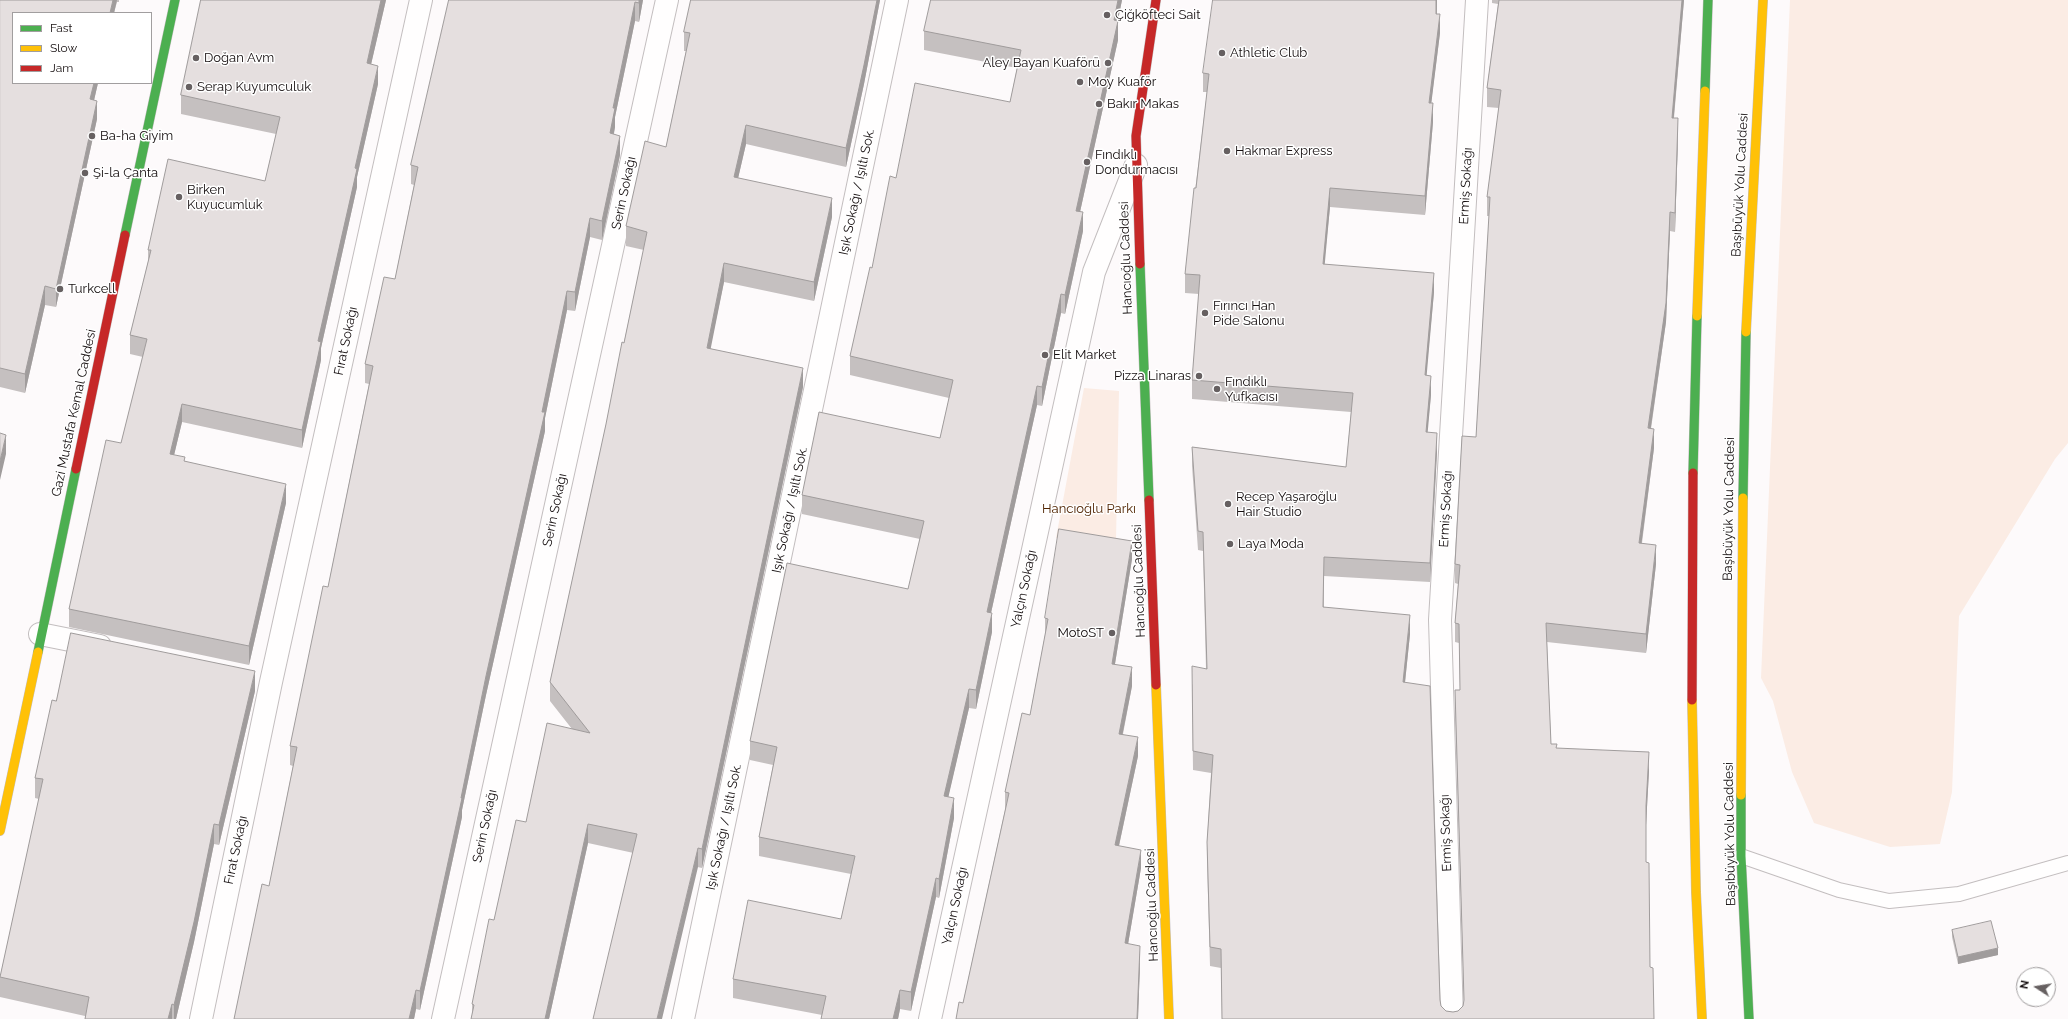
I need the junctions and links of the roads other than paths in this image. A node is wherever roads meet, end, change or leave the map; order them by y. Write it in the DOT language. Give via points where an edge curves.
graph roads {
  1 [pos="175,0"];
  2 [pos="421,0"];
  3 [pos="667,0"];
  4 [pos="897,0"];
  5 [pos="1156,0"];
  6 [pos="1477,0"];
  7 [pos="1708,0"];
  8 [pos="1763,0"];
  9 [pos="1136,165"];
  10 [pos="40,634"];
  11 [pos="117,650"];
  12 [pos="248,677"];
  13 [pos="271,682"];
  14 [pos="0,831"];
  15 [pos="1742,856"];
  16 [pos="2068,863"];
  17 [pos="201,1019"];
  18 [pos="443,1019"];
  19 [pos="683,1019"];
  20 [pos="930,1019"];
  21 [pos="1169,1019"];
  22 [pos="1452,1019"];
  23 [pos="1702,1019"];
  24 [pos="1749,1019"];
  1 -- 10 [label="main road, Gazi Mustafa Kemal Caddesi"];
  2 -- 13 [label="street, Fırat Sokağı"];
  3 -- 18 [label="street, Serin Sokağı"];
  4 -- 19 [label="street, Işık Sokağı / Işıltı Sok."];
  5 -- 9 [label="main road, Hancıoğlu Caddesi" via="1136,136"];
  6 -- 22 [label="street, Ermiş Sokağı" via="1440,620"];
  7 -- 23 [label="main road" via="1696,327 1692,632 1696,923"];
  8 -- 15 [label="main road, Başıbüyük Yolu Caddesi" via="1746,308 1741,614"];
  9 -- 20 [label="street, Yalçın Sokağı" via="1094,272"];
  9 -- 21 [label="main road, Hancıoğlu Caddesi"];
  10 -- 11 [label="street"];
  10 -- 14 [label="main road, Gazi Mustafa Kemal Caddesi"];
  12 -- 13 [label="street"];
  13 -- 17 [label="street, Fırat Sokağı"];
  15 -- 16 [label="lane" via="1839,890 1889,901 1959,894"];
  15 -- 24 [label="main road, Başıbüyük Yolu Caddesi"];
}
